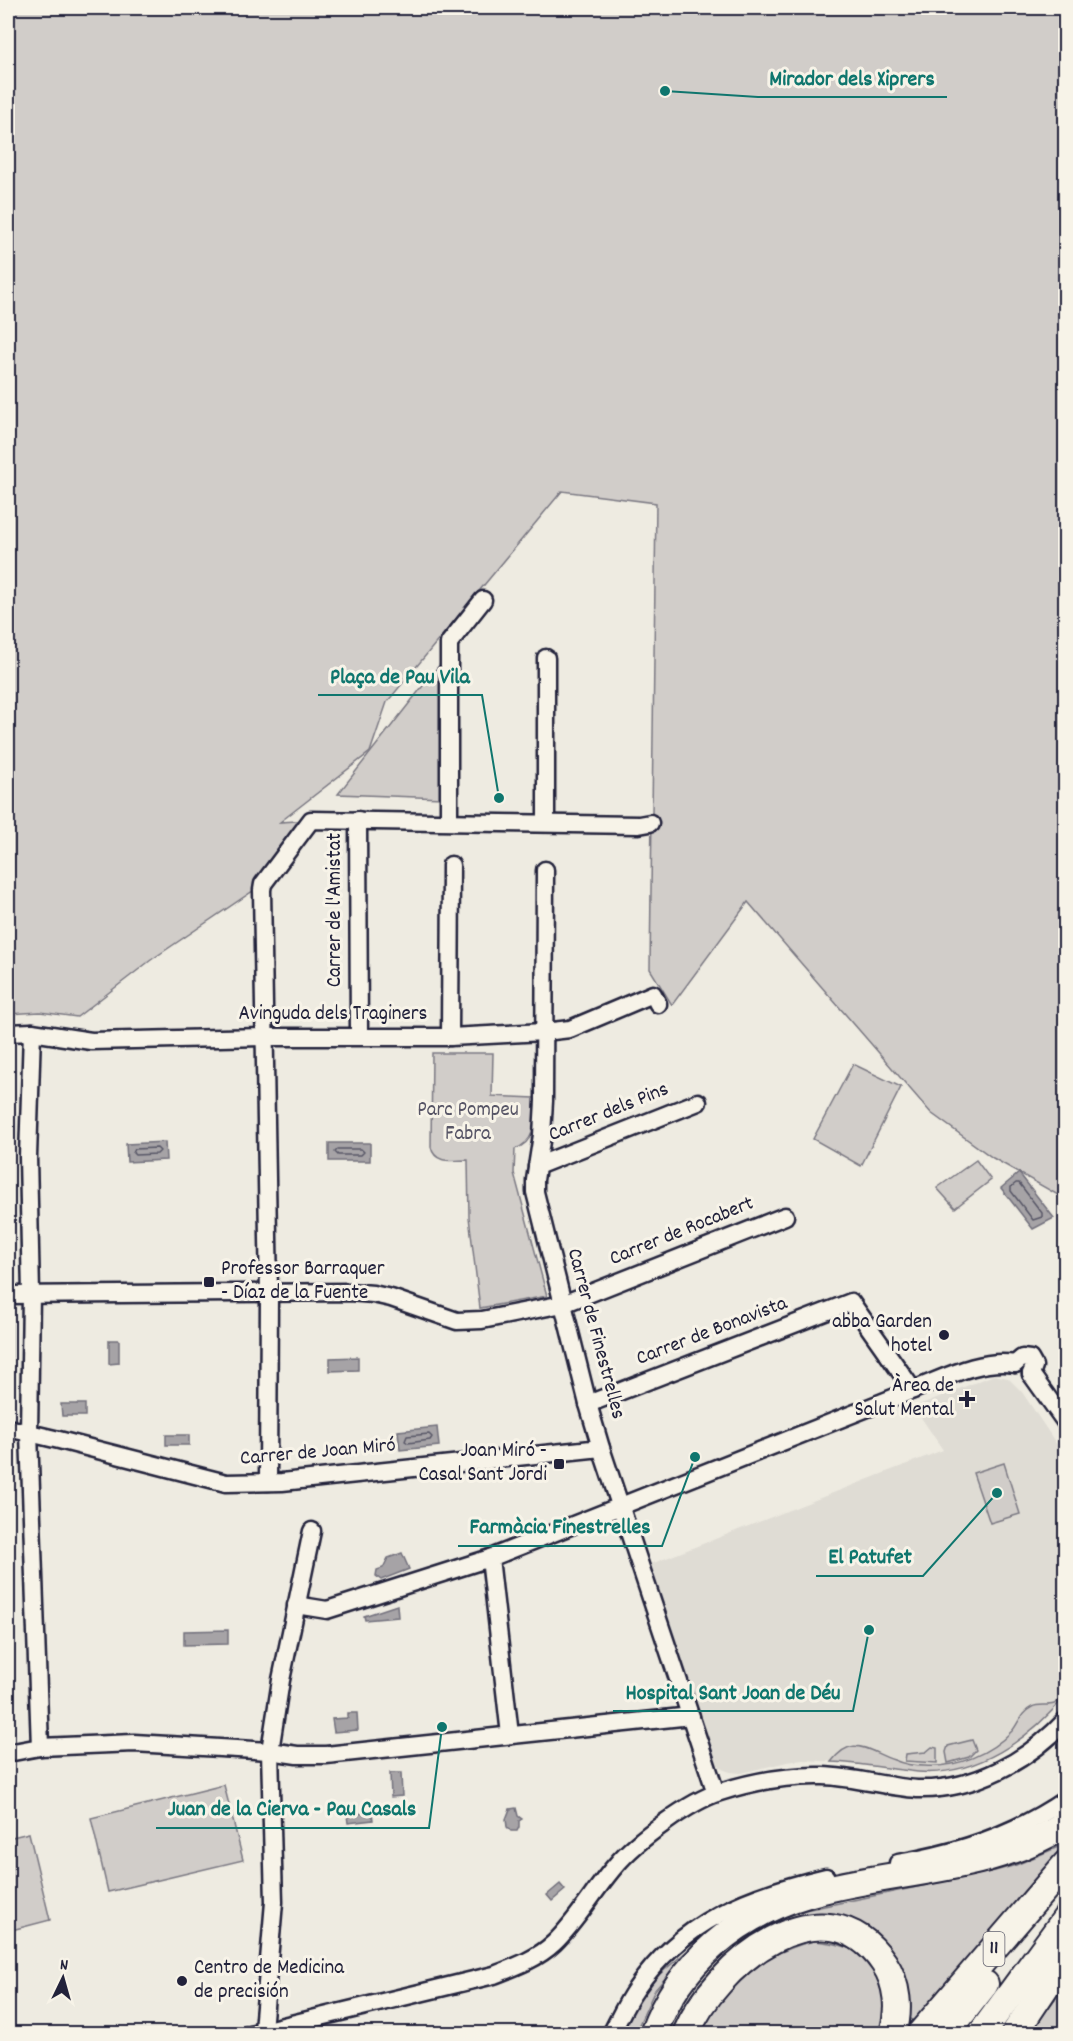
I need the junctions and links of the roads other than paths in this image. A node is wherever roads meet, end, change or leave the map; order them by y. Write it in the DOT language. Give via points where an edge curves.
graph roads {
  1 [pos="483,600"];
  2 [pos="546,658"];
  3 [pos="358,820"];
  4 [pos="449,821"];
  5 [pos="546,823"];
  6 [pos="650,823"];
  7 [pos="451,865"];
  8 [pos="545,870"];
  9 [pos="652,993"];
  10 [pos="32,1032"];
  11 [pos="544,1032"];
  12 [pos="8,1033"];
  13 [pos="358,1036"];
  14 [pos="450,1036"];
  15 [pos="264,1037"];
  16 [pos="698,1102"];
  17 [pos="537,1166"];
  18 [pos="785,1215"];
  19 [pos="31,1294"];
  20 [pos="269,1294"];
  21 [pos="8,1295"];
  22 [pos="563,1304"];
  23 [pos="913,1389"];
  24 [pos="588,1404"];
  25 [pos="1065,1423"];
  26 [pos="8,1428"];
  27 [pos="29,1433"];
  28 [pos="602,1448"];
  29 [pos="267,1482"];
  30 [pos="620,1506"];
  31 [pos="312,1531"];
  32 [pos="490,1558"];
  33 [pos="296,1605"];
  34 [pos="691,1716"];
  35 [pos="1065,1720"];
  36 [pos="510,1735"];
  37 [pos="40,1747"];
  38 [pos="270,1751"];
  39 [pos="8,1753"];
  40 [pos="716,1793"];
  41 [pos="1065,1799"];
  42 [pos="1065,1824"];
  43 [pos="1065,1863"];
  44 [pos="863,1869"];
  45 [pos="920,1873"];
  46 [pos="1065,1876"];
  47 [pos="1065,1918"];
  48 [pos="1065,1956"];
  49 [pos="1065,1977"];
  50 [pos="257,2032"];
  51 [pos="611,2034"];
  52 [pos="653,2034"];
  53 [pos="686,2034"];
  54 [pos="893,2034"];
  55 [pos="920,2034"];
  56 [pos="946,2034"];
  57 [pos="981,2034"];
  58 [pos="1015,2034"];
  1 -- 4 [label="street" via="449,644"];
  2 -- 5 [label="street"];
  3 -- 4 [label="street"];
  3 -- 13 [label="street, Carrer de l'Amistat"];
  3 -- 15 [label="street" via="311,820 263,884"];
  4 -- 5 [label="street"];
  5 -- 6 [label="street"];
  7 -- 14 [label="street"];
  8 -- 11 [label="street, Carrer de Finestrelles"];
  9 -- 11 [label="street, Avinguda dels Traginers" via="570,1029"];
  10 -- 12 [label="street, Avinguda dels Traginers"];
  10 -- 15 [label="street, Avinguda dels Traginers" via="91,1041"];
  10 -- 19 [label="street" via="28,1157"];
  11 -- 14 [label="street, Avinguda dels Traginers"];
  11 -- 17 [label="street, Carrer de Finestrelles" via="544,1101"];
  13 -- 14 [label="street, Avinguda dels Traginers"];
  13 -- 15 [label="street, Avinguda dels Traginers"];
  15 -- 20 [label="street"];
  16 -- 17 [label="street, Carrer dels Pins"];
  17 -- 22 [label="street, Carrer de Finestrelles" via="535,1192"];
  18 -- 22 [label="street, Carrer de Rocabert"];
  19 -- 20 [label="street, Carrer de Rocabert"];
  19 -- 21 [label="street, Carrer de Rocabert"];
  19 -- 27 [label="street"];
  20 -- 22 [label="street, Carrer de Rocabert" via="373,1294 470,1322"];
  20 -- 29 [label="street"];
  22 -- 24 [label="street, Carrer de Finestrelles"];
  23 -- 24 [label="street, Carrer de Bonavista" via="851,1302"];
  23 -- 25 [label="street" via="984,1365 1015,1364 1019,1375 1031,1374"];
  23 -- 30 [label="street"];
  24 -- 28 [label="street, Carrer de Finestrelles"];
  26 -- 27 [label="street, Carrer de Joan Miró"];
  27 -- 29 [label="street, Carrer de Joan Miró" via="226,1483"];
  27 -- 37 [label="street"];
  28 -- 29 [label="street, Carrer de Joan Miró"];
  28 -- 30 [label="street, Carrer de Finestrelles"];
  30 -- 32 [label="street"];
  30 -- 34 [label="street, Carrer de Finestrelles"];
  31 -- 33 [label="street"];
  32 -- 33 [label="street" via="327,1610"];
  32 -- 36 [label="street"];
  33 -- 38 [label="street"];
  34 -- 36 [label="street"];
  34 -- 40 [label="street, Carrer de Finestrelles"];
  35 -- 40 [label="street" via="1011,1764 963,1785 915,1789 823,1776 797,1777"];
  36 -- 38 [label="street" via="326,1755"];
  37 -- 38 [label="street" via="134,1743"];
  37 -- 39 [label="street"];
  38 -- 50 [label="street" via="274,1902"];
  40 -- 50 [label="street" via="667,1821 617,1863 554,1944 531,1960 494,1975"];
  41 -- 44 [label="street" via="1022,1826 980,1842 917,1860"];
  42 -- 45 [label="highway" via="1014,1850"];
  43 -- 55 [label="highway, 11"];
  44 -- 45 [label="highway"];
  44 -- 51 [label="street" via="790,1885 737,1904 700,1924 670,1948 636,1989"];
  45 -- 52 [label="highway" via="812,1893 780,1903 745,1921 724,1935 686,1973"];
  46 -- 56 [label="highway"];
  47 -- 57 [label="highway"];
  48 -- 58 [label="highway"];
  49 -- 58 [label="highway"];
  53 -- 54 [label="highway" via="705,1998 743,1959 791,1931 819,1927 842,1930 875,1950 891,1976 897,1999"];
}
